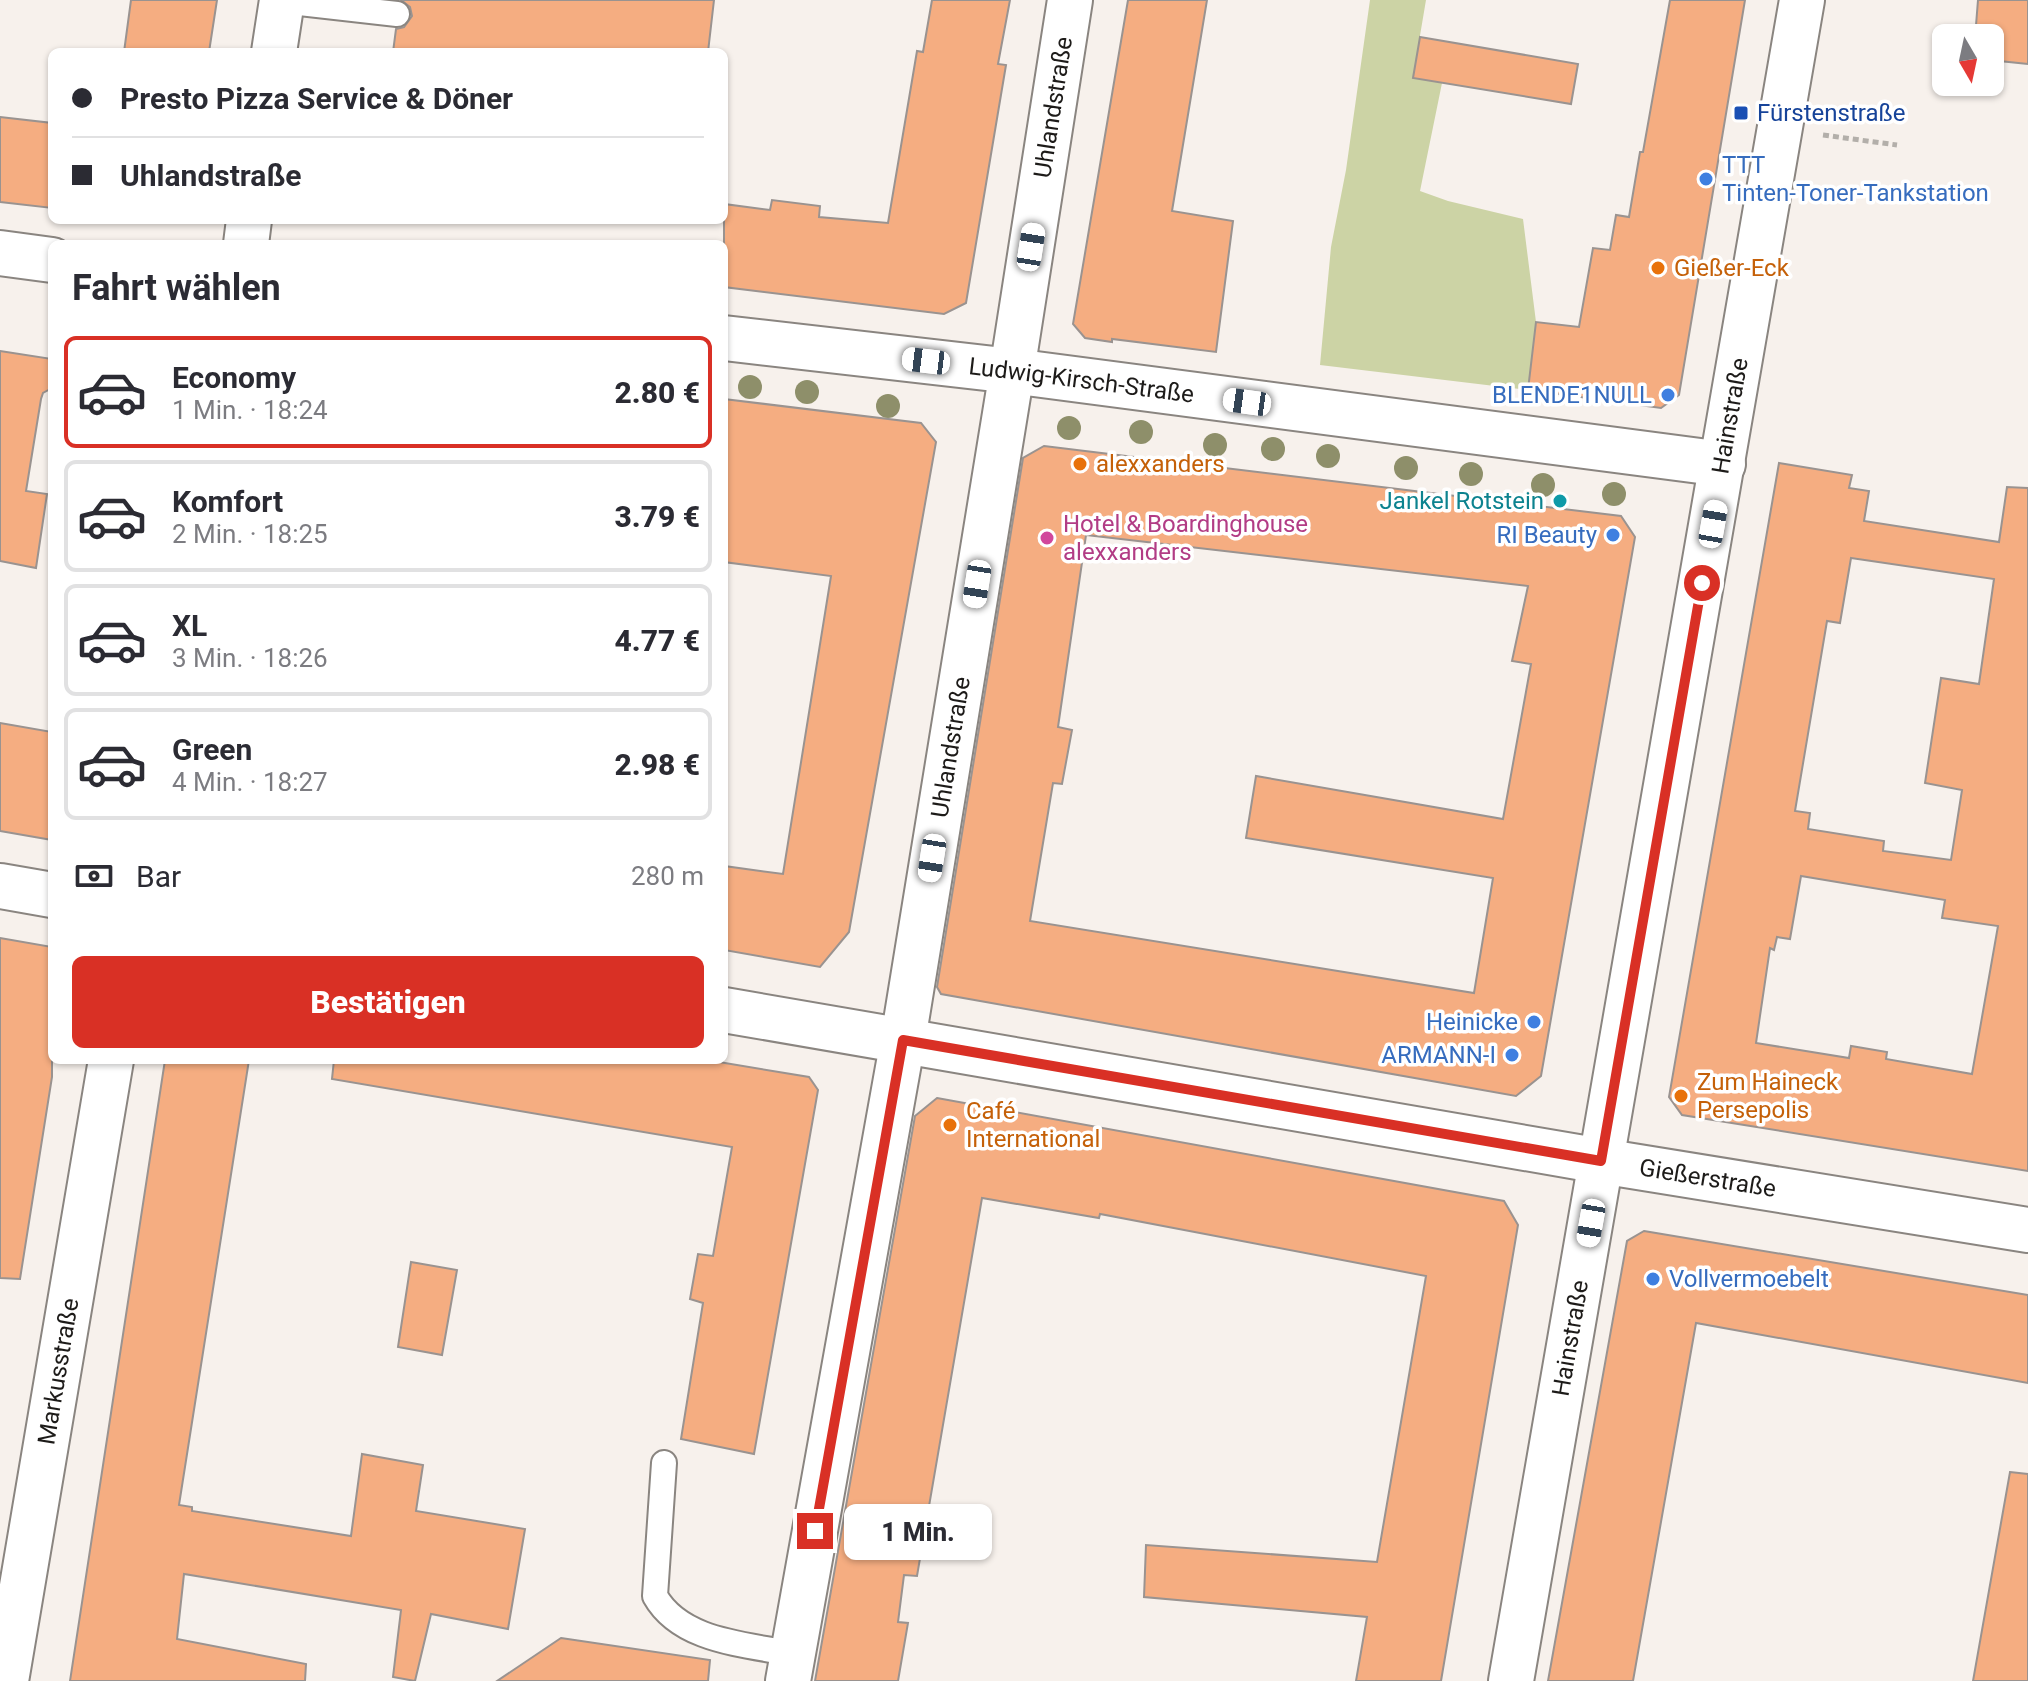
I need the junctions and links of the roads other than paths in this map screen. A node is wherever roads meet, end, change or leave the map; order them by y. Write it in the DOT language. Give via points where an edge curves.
graph roads {
  1 [pos="282,0"];
  2 [pos="1070,0"];
  3 [pos="1802,0"];
  4 [pos="397,14"];
  5 [pos="275,48"];
  6 [pos="0,253"];
  7 [pos="48,259"];
  8 [pos="728,338"];
  9 [pos="1012,371"];
  10 [pos="1723,464"];
  11 [pos="0,886"];
  12 [pos="48,894"];
  13 [pos="728,1011"];
  14 [pos="903,1040"];
  15 [pos="110,1064"];
  16 [pos="1601,1161"];
  17 [pos="2028,1230"];
  18 [pos="664,1463"];
  19 [pos="791,1667"];
  20 [pos="6,1681"];
  21 [pos="1511,1681"];
  1 -- 4 [label="lane"];
  1 -- 5 [label="street"];
  2 -- 9 [label="street, Uhlandstraße"];
  3 -- 10 [label="street, Hainstraße"];
  6 -- 7 [label="street"];
  8 -- 9 [label="street, Ludwig-Kirsch-Straße"];
  9 -- 10 [label="street, Ludwig-Kirsch-Straße"];
  9 -- 14 [label="street, Uhlandstraße"];
  10 -- 16 [label="street, Hainstraße"];
  11 -- 12 [label="street"];
  13 -- 14 [label="street, Gießerstraße"];
  14 -- 16 [label="street, Gießerstraße"];
  14 -- 19 [label="street, Uhlandstraße"];
  15 -- 20 [label="street, Markusstraße"];
  16 -- 17 [label="street, Gießerstraße"];
  16 -- 21 [label="street, Hainstraße"];
  18 -- 19 [label="lane" via="655,1596 664,1611 698,1633"];
}
